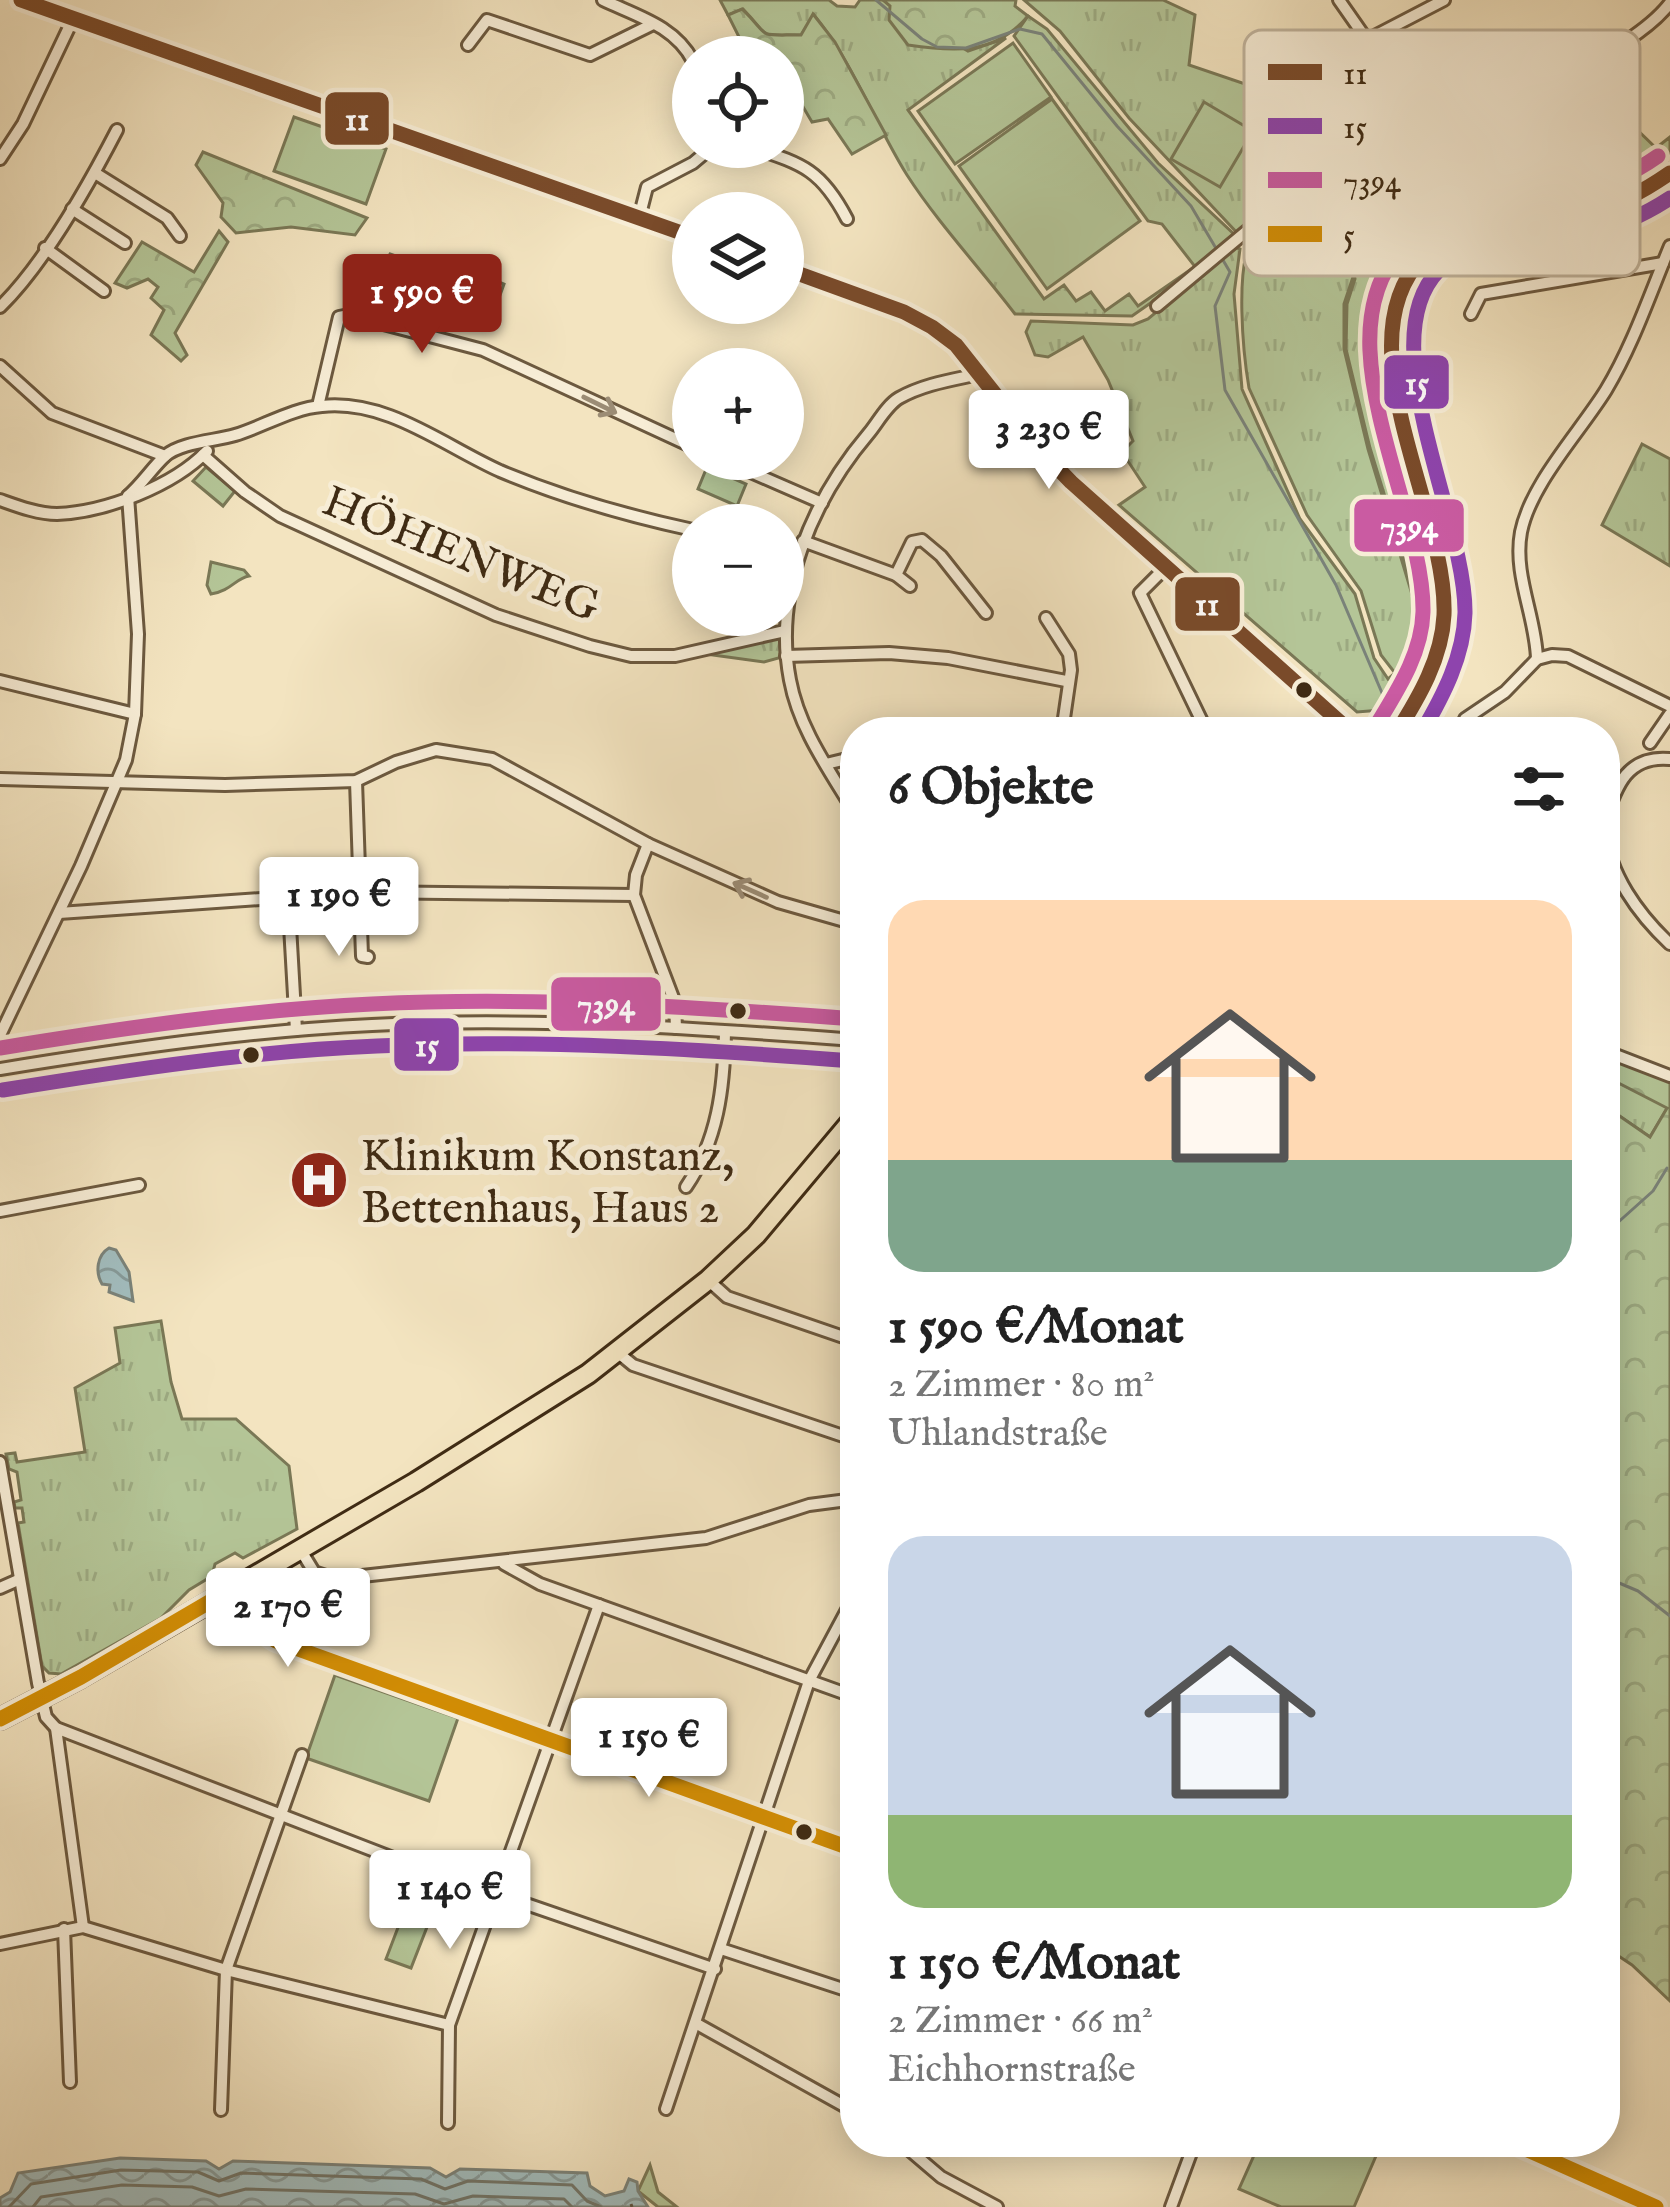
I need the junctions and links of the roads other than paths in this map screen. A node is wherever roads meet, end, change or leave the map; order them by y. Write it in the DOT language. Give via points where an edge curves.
graph roads {
  1 [pos="21,0"];
  2 [pos="603,0"];
  3 [pos="1339,0"];
  4 [pos="1444,0"];
  5 [pos="1670,3"];
  6 [pos="73,19"];
  7 [pos="653,24"];
  8 [pos="1360,30"];
  9 [pos="1386,30"];
  10 [pos="1640,32"];
  11 [pos="675,36"];
  12 [pos="469,45"];
  13 [pos="118,130"];
  14 [pos="0,159"];
  15 [pos="804,166"];
  16 [pos="685,168"];
  17 [pos="94,173"];
  18 [pos="1669,176"];
  19 [pos="1640,190"];
  20 [pos="72,209"];
  21 [pos="639,218"];
  22 [pos="847,219"];
  23 [pos="672,230"];
  24 [pos="1244,234"];
  25 [pos="180,236"];
  26 [pos="125,243"];
  27 [pos="1670,246"];
  28 [pos="45,248"];
  29 [pos="1663,262"];
  30 [pos="1640,266"];
  31 [pos="804,276"];
  32 [pos="1405,276"];
  33 [pos="1583,276"];
  34 [pos="104,290"];
  35 [pos="1157,306"];
  36 [pos="0,307"];
  37 [pos="1471,314"];
  38 [pos="0,366"];
  39 [pos="979,374"];
  40 [pos="319,406"];
  41 [pos="672,437"];
  42 [pos="216,441"];
  43 [pos="203,455"];
  44 [pos="164,456"];
  45 [pos="770,480"];
  46 [pos="128,496"];
  47 [pos="0,500"];
  48 [pos="823,503"];
  49 [pos="672,524"];
  50 [pos="804,540"];
  51 [pos="804,547"];
  52 [pos="1166,567"];
  53 [pos="896,575"];
  54 [pos="910,586"];
  55 [pos="986,613"];
  56 [pos="1046,618"];
  57 [pos="763,636"];
  58 [pos="785,636"];
  59 [pos="787,656"];
  60 [pos="1537,659"];
  61 [pos="0,680"];
  62 [pos="1066,681"];
  63 [pos="1670,710"];
  64 [pos="135,714"];
  65 [pos="1063,717"];
  66 [pos="1201,717"];
  67 [pos="1334,717"];
  68 [pos="1406,717"];
  69 [pos="1466,717"];
  70 [pos="1650,743"];
  71 [pos="1670,759"];
  72 [pos="840,761"];
  73 [pos="826,764"];
  74 [pos="0,779"];
  75 [pos="356,781"];
  76 [pos="1620,783"];
  77 [pos="119,784"];
  78 [pos="840,788"];
  79 [pos="648,844"];
  80 [pos="1620,878"];
  81 [pos="360,892"];
  82 [pos="286,894"];
  83 [pos="634,896"];
  84 [pos="59,913"];
  85 [pos="840,920"];
  86 [pos="361,921"];
  87 [pos="290,926"];
  88 [pos="1670,944"];
  89 [pos="368,957"];
  90 [pos="3,1022"];
  91 [pos="676,1028"];
  92 [pos="296,1030"];
  93 [pos="725,1032"];
  94 [pos="0,1035"];
  95 [pos="840,1039"];
  96 [pos="1620,1057"];
  97 [pos="0,1069"];
  98 [pos="1670,1076"];
  99 [pos="840,1135"];
  100 [pos="140,1185"];
  101 [pos="686,1187"];
  102 [pos="0,1211"];
  103 [pos="708,1280"];
  104 [pos="840,1336"];
  105 [pos="616,1351"];
  106 [pos="840,1435"];
  107 [pos="0,1462"];
  108 [pos="840,1501"];
  109 [pos="300,1549"];
  110 [pos="7,1550"];
  111 [pos="501,1562"];
  112 [pos="19,1580"];
  113 [pos="0,1588"];
  114 [pos="228,1591"];
  115 [pos="599,1605"];
  116 [pos="840,1623"];
  117 [pos="809,1681"];
  118 [pos="840,1692"];
  119 [pos="41,1699"];
  120 [pos="0,1719"];
  121 [pos="56,1727"];
  122 [pos="552,1740"];
  123 [pos="302,1755"];
  124 [pos="762,1816"];
  125 [pos="280,1817"];
  126 [pos="840,1845"];
  127 [pos="496,1895"];
  128 [pos="82,1927"];
  129 [pos="64,1929"];
  130 [pos="0,1944"];
  131 [pos="722,1949"];
  132 [pos="715,1969"];
  133 [pos="226,1970"];
  134 [pos="840,1988"];
  135 [pos="697,2024"];
  136 [pos="449,2025"];
  137 [pos="70,2083"];
  138 [pos="840,2104"];
  139 [pos="666,2109"];
  140 [pos="220,2110"];
  141 [pos="448,2123"];
  142 [pos="918,2157"];
  143 [pos="1190,2157"];
  144 [pos="1544,2157"];
  145 [pos="997,2207"];
  146 [pos="1171,2207"];
  147 [pos="1656,2207"];
  1 -- 6 [label="street"];
  2 -- 7 [label="street"];
  3 -- 8 [label="street"];
  4 -- 9 [label="street"];
  5 -- 10 [label="street"];
  6 -- 14 [label="street"];
  6 -- 21 [label="street"];
  7 -- 11 [label="street"];
  7 -- 12 [label="street" via="590,55 487,20"];
  13 -- 17 [label="street"];
  15 -- 22 [label="street" via="832,190"];
  16 -- 21 [label="street" via="647,187"];
  17 -- 20 [label="street"];
  17 -- 25 [label="street" via="167,218"];
  18 -- 19 [label="main road"];
  20 -- 26 [label="street"];
  20 -- 28 [label="street"];
  21 -- 23 [label="street"];
  24 -- 35 [label="street"];
  27 -- 29 [label="street"];
  28 -- 34 [label="street"];
  28 -- 36 [label="street"];
  29 -- 30 [label="street"];
  29 -- 60 [label="street" via="1608,386 1532,499 1521,533"];
  31 -- 39 [label="street" via="932,327"];
  32 -- 68 [label="main road" via="1390,316 1390,363 1442,569 1445,611 1432,671"];
  33 -- 37 [label="street" via="1481,294"];
  38 -- 44 [label="street" via="52,413"];
  39 -- 48 [label="street" via="895,400"];
  39 -- 52 [label="street" via="1036,446"];
  40 -- 41 [label="street, one-way" via="339,317 373,320 484,350"];
  40 -- 42 [label="street"];
  40 -- 49 [label="street" via="371,410 550,491"];
  42 -- 43 [label="street"];
  42 -- 44 [label="street"];
  43 -- 46 [label="street"];
  43 -- 57 [label="street, HÖHENWEG" via="280,516 496,615 590,646 675,656"];
  44 -- 46 [label="street"];
  45 -- 48 [label="street"];
  46 -- 47 [label="street" via="52,514"];
  46 -- 64 [label="street"];
  48 -- 50 [label="street"];
  51 -- 53 [label="street"];
  52 -- 66 [label="street" via="1140,592"];
  52 -- 67 [label="street"];
  53 -- 54 [label="street"];
  53 -- 55 [label="street" via="912,542 922,540"];
  56 -- 62 [label="street" via="1069,654"];
  58 -- 59 [label="street"];
  59 -- 62 [label="street" via="948,658"];
  59 -- 73 [label="street" via="796,704"];
  60 -- 63 [label="street" via="1568,656"];
  60 -- 69 [label="street"];
  61 -- 64 [label="street"];
  62 -- 65 [label="street"];
  63 -- 70 [label="street"];
  64 -- 77 [label="street"];
  71 -- 76 [label="street" via="1649,757"];
  72 -- 73 [label="street"];
  73 -- 78 [label="street"];
  74 -- 77 [label="street"];
  75 -- 77 [label="street"];
  75 -- 79 [label="street" via="436,750 492,759"];
  75 -- 81 [label="street"];
  77 -- 84 [label="street"];
  79 -- 83 [label="street"];
  85 -- 79 [label="street, one-way" via="778,902"];
  80 -- 88 [label="street"];
  81 -- 82 [label="street"];
  81 -- 83 [label="street"];
  81 -- 86 [label="street"];
  82 -- 84 [label="street"];
  82 -- 87 [label="street"];
  83 -- 91 [label="street" via="675,1003"];
  84 -- 90 [label="street"];
  86 -- 87 [label="street"];
  86 -- 89 [label="street"];
  87 -- 92 [label="street"];
  90 -- 94 [label="street"];
  91 -- 92 [label="street" via="473,1022"];
  91 -- 93 [label="street"];
  92 -- 97 [label="street"];
  93 -- 95 [label="street"];
  93 -- 101 [label="street" via="722,1100 703,1162"];
  96 -- 98 [label="street"];
  99 -- 103 [label="main road"];
  100 -- 102 [label="street"];
  103 -- 104 [label="street" via="727,1297"];
  103 -- 105 [label="main road"];
  105 -- 106 [label="street" via="633,1365"];
  105 -- 109 [label="main road" via="472,1449"];
  107 -- 110 [label="street"];
  108 -- 111 [label="street" via="706,1538"];
  109 -- 111 [label="street" via="314,1572 335,1580"];
  109 -- 114 [label="main road"];
  110 -- 112 [label="street"];
  111 -- 115 [label="street"];
  112 -- 113 [label="street"];
  112 -- 119 [label="street"];
  114 -- 119 [label="main road"];
  114 -- 122 [label="street" via="252,1626 276,1641"];
  115 -- 117 [label="street"];
  115 -- 122 [label="street"];
  116 -- 117 [label="street"];
  117 -- 118 [label="street"];
  117 -- 124 [label="street"];
  119 -- 120 [label="main road"];
  119 -- 121 [label="street"];
  121 -- 125 [label="street"];
  121 -- 128 [label="street"];
  122 -- 124 [label="street"];
  122 -- 127 [label="street"];
  123 -- 125 [label="street"];
  124 -- 126 [label="street"];
  124 -- 131 [label="street"];
  125 -- 127 [label="street"];
  125 -- 133 [label="street"];
  127 -- 132 [label="street"];
  127 -- 136 [label="street"];
  128 -- 129 [label="street"];
  128 -- 133 [label="street"];
  129 -- 130 [label="street"];
  129 -- 137 [label="street"];
  131 -- 132 [label="street"];
  131 -- 134 [label="street"];
  132 -- 135 [label="street"];
  133 -- 136 [label="street"];
  133 -- 140 [label="street"];
  135 -- 138 [label="street"];
  135 -- 139 [label="street"];
  136 -- 141 [label="street"];
  142 -- 145 [label="street"];
  143 -- 146 [label="street"];
  144 -- 147 [label="street"];
}
